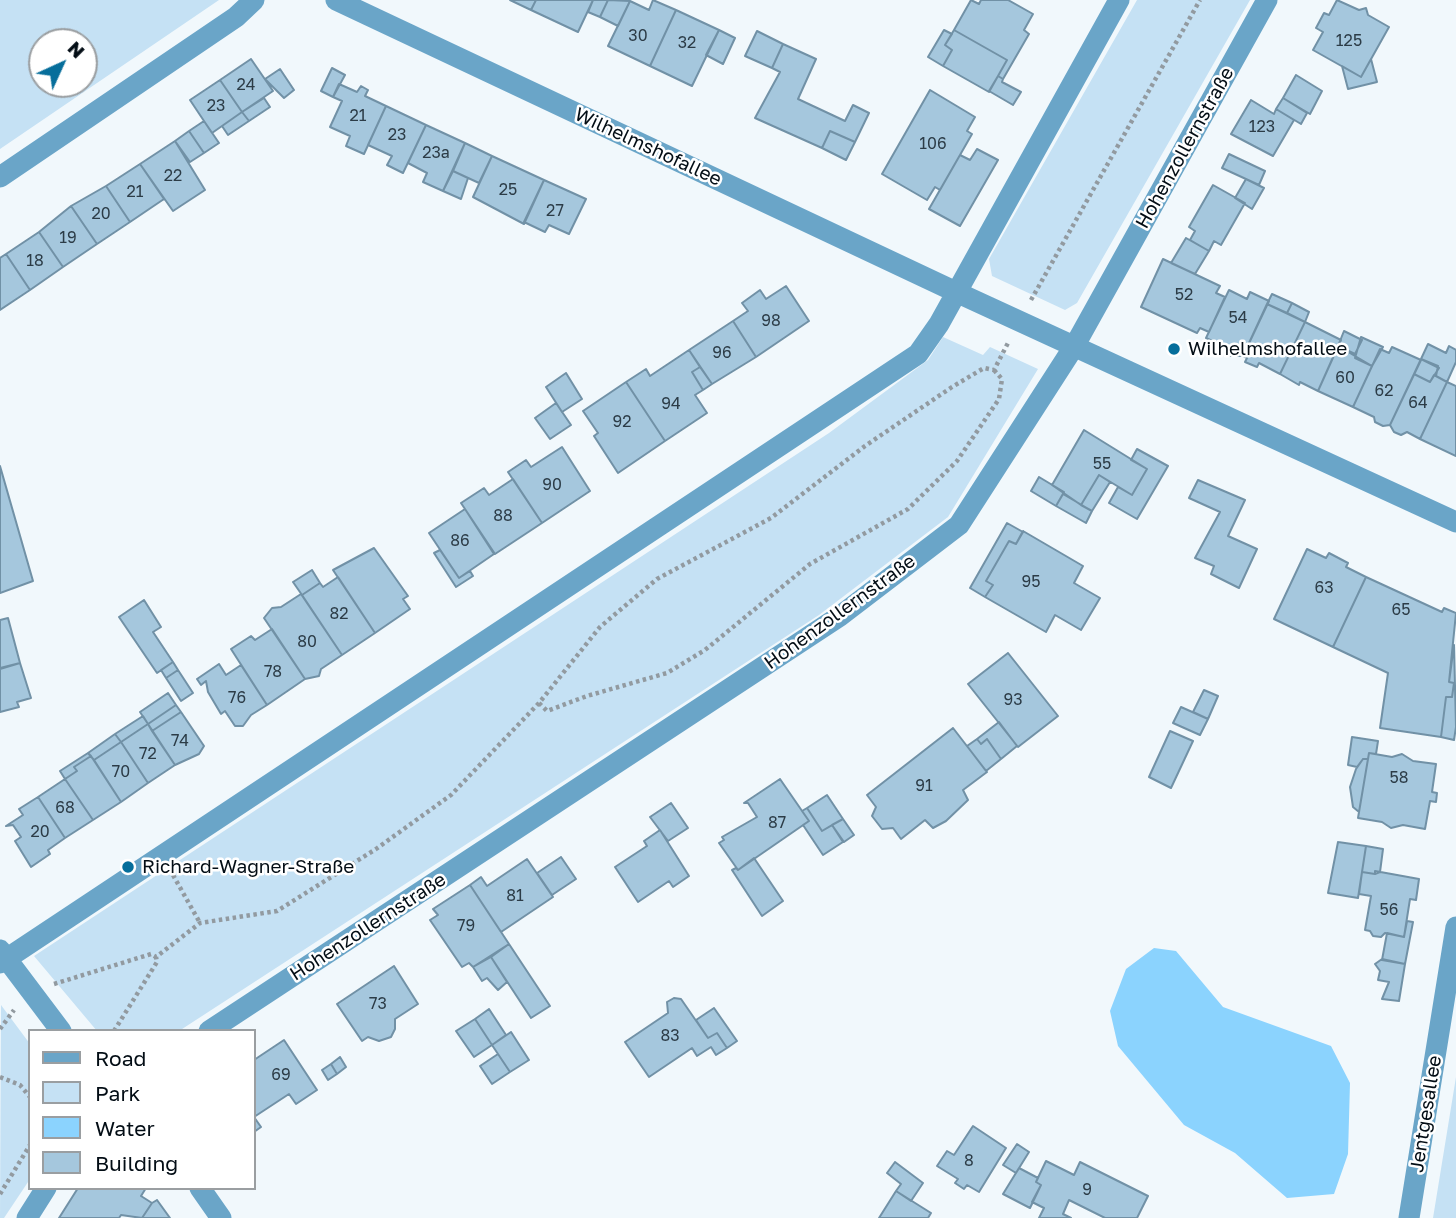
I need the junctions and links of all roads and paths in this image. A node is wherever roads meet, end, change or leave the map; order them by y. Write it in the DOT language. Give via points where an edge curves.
graph roads {
  1 [pos="254,0"];
  2 [pos="336,0"];
  3 [pos="1119,0"];
  4 [pos="1200,0"];
  5 [pos="1267,0"];
  6 [pos="0,177"];
  7 [pos="956,292"];
  8 [pos="1019,321"];
  9 [pos="1075,345"];
  10 [pos="994,370"];
  11 [pos="1456,522"];
  12 [pos="539,703"];
  13 [pos="161,856"];
  14 [pos="200,923"];
  15 [pos="1456,927"];
  16 [pos="1,957"];
  17 [pos="156,957"];
  18 [pos="29,991"];
  19 [pos="0,1029"];
  20 [pos="59,1029"];
  21 [pos="115,1029"];
  22 [pos="212,1029"];
  23 [pos="0,1077"];
  24 [pos="28,1094"];
  25 [pos="28,1148"];
  26 [pos="45,1190"];
  27 [pos="201,1190"];
  28 [pos="0,1194"];
  29 [pos="27,1218"];
  30 [pos="222,1218"];
  31 [pos="1409,1218"];
  1 -- 6 [label="street" via="236,17"];
  2 -- 7 [label="street, Wilhelmshofallee"];
  3 -- 7 [label="street"];
  4 -- 8 [label="path"];
  5 -- 9 [label="street, Hohenzollernstraße"];
  7 -- 8 [label="street, Wilhelmshofallee"];
  7 -- 13 [label="street" via="931,337 904,365"];
  8 -- 9 [label="street, Wilhelmshofallee"];
  8 -- 10 [label="path"];
  9 -- 11 [label="street, Wilhelmshofallee"];
  9 -- 22 [label="street, Hohenzollernstraße" via="959,525 840,616"];
  10 -- 12 [label="path" via="984,368 952,387 771,518 657,579 600,627"];
  10 -- 12 [label="path" via="1002,379 999,399 957,461 908,509 810,564 705,650 667,673 547,710"];
  12 -- 14 [label="path" via="451,794 376,849 277,911"];
  13 -- 14 [label="path"];
  13 -- 16 [label="street"];
  14 -- 17 [label="path"];
  15 -- 31 [label="street, Jentgesallee"];
  16 -- 18 [label="street"];
  17 -- 18 [label="path" via="151,954"];
  17 -- 21 [label="path"];
  18 -- 19 [label="path"];
  18 -- 20 [label="street"];
  23 -- 24 [label="path" via="20,1084"];
  25 -- 28 [label="path"];
  26 -- 29 [label="street"];
  27 -- 30 [label="street"];
}
